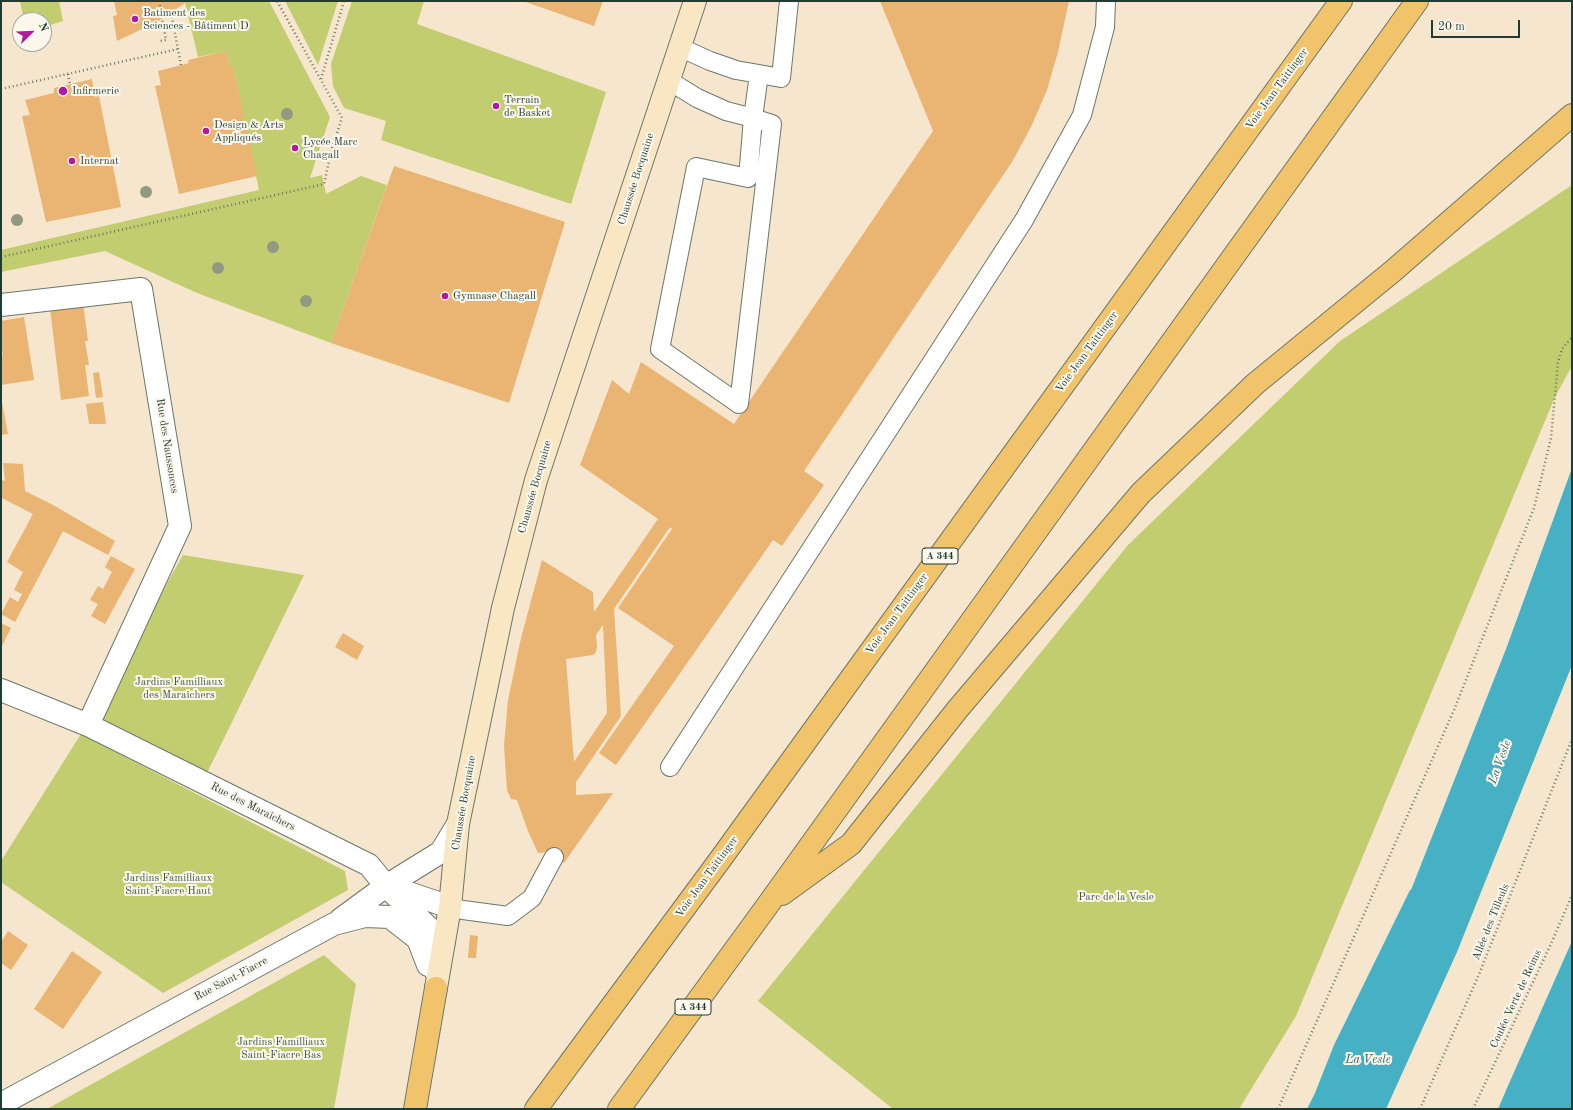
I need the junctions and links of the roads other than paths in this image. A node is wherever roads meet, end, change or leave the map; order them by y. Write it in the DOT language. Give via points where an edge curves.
graph roads {
  1 [pos="695,1"];
  2 [pos="789,1"];
  3 [pos="1106,1"];
  4 [pos="1341,1"];
  5 [pos="1417,1"];
  6 [pos="679,47"];
  7 [pos="759,74"];
  8 [pos="668,80"];
  9 [pos="1572,115"];
  10 [pos="753,118"];
  11 [pos="1,305"];
  12 [pos="1,690"];
  13 [pos="88,725"];
  14 [pos="670,767"];
  15 [pos="458,824"];
  16 [pos="554,857"];
  17 [pos="386,886"];
  18 [pos="450,906"];
  19 [pos="767,906"];
  20 [pos="334,924"];
  21 [pos="436,988"];
  22 [pos="1,1104"];
  23 [pos="415,1109"];
  24 [pos="536,1109"];
  25 [pos="619,1109"];
  1 -- 6 [label="main road, Chaussée Bocquaine"];
  2 -- 7 [label="lane" via="781,78"];
  3 -- 14 [label="lane" via="1105,27 1082,115 1024,220"];
  4 -- 24 [label="highway, Voie Jean Taittinger / A 344" via="726,851"];
  5 -- 19 [label="highway, A 344"];
  6 -- 7 [label="lane" via="736,70"];
  6 -- 8 [label="main road, Chaussée Bocquaine"];
  7 -- 10 [label="lane"];
  8 -- 10 [label="lane" via="697,98 726,111"];
  8 -- 15 [label="main road, Chaussée Bocquaine" via="536,480 503,608"];
  9 -- 19 [label="highway" via="1393,271 1255,384 1141,493 957,710 851,844"];
  10 -- 10 [label="lane" via="748,178 696,167 660,349 740,404 772,124"];
  11 -- 13 [label="street, Rue des Naussonces" via="142,289 180,526"];
  12 -- 13 [label="street, Rue des Maraîchers"];
  13 -- 17 [label="street, Rue des Maraîchers" via="369,865"];
  15 -- 17 [label="street" via="441,852"];
  15 -- 18 [label="main road, Chaussée Bocquaine"];
  16 -- 18 [label="lane" via="532,898 508,916"];
  17 -- 18 [label="street"];
  17 -- 20 [label="street"];
  17 -- 21 [label="street, Rue des Maraîchers" via="432,931"];
  18 -- 21 [label="main road, Chaussée Bocquaine"];
  19 -- 25 [label="highway, A 344"];
  20 -- 21 [label="street, Rue Saint-Fiacre" via="365,916 390,917 418,939"];
  20 -- 22 [label="street, Rue Saint-Fiacre"];
  21 -- 23 [label="highway"];
}
